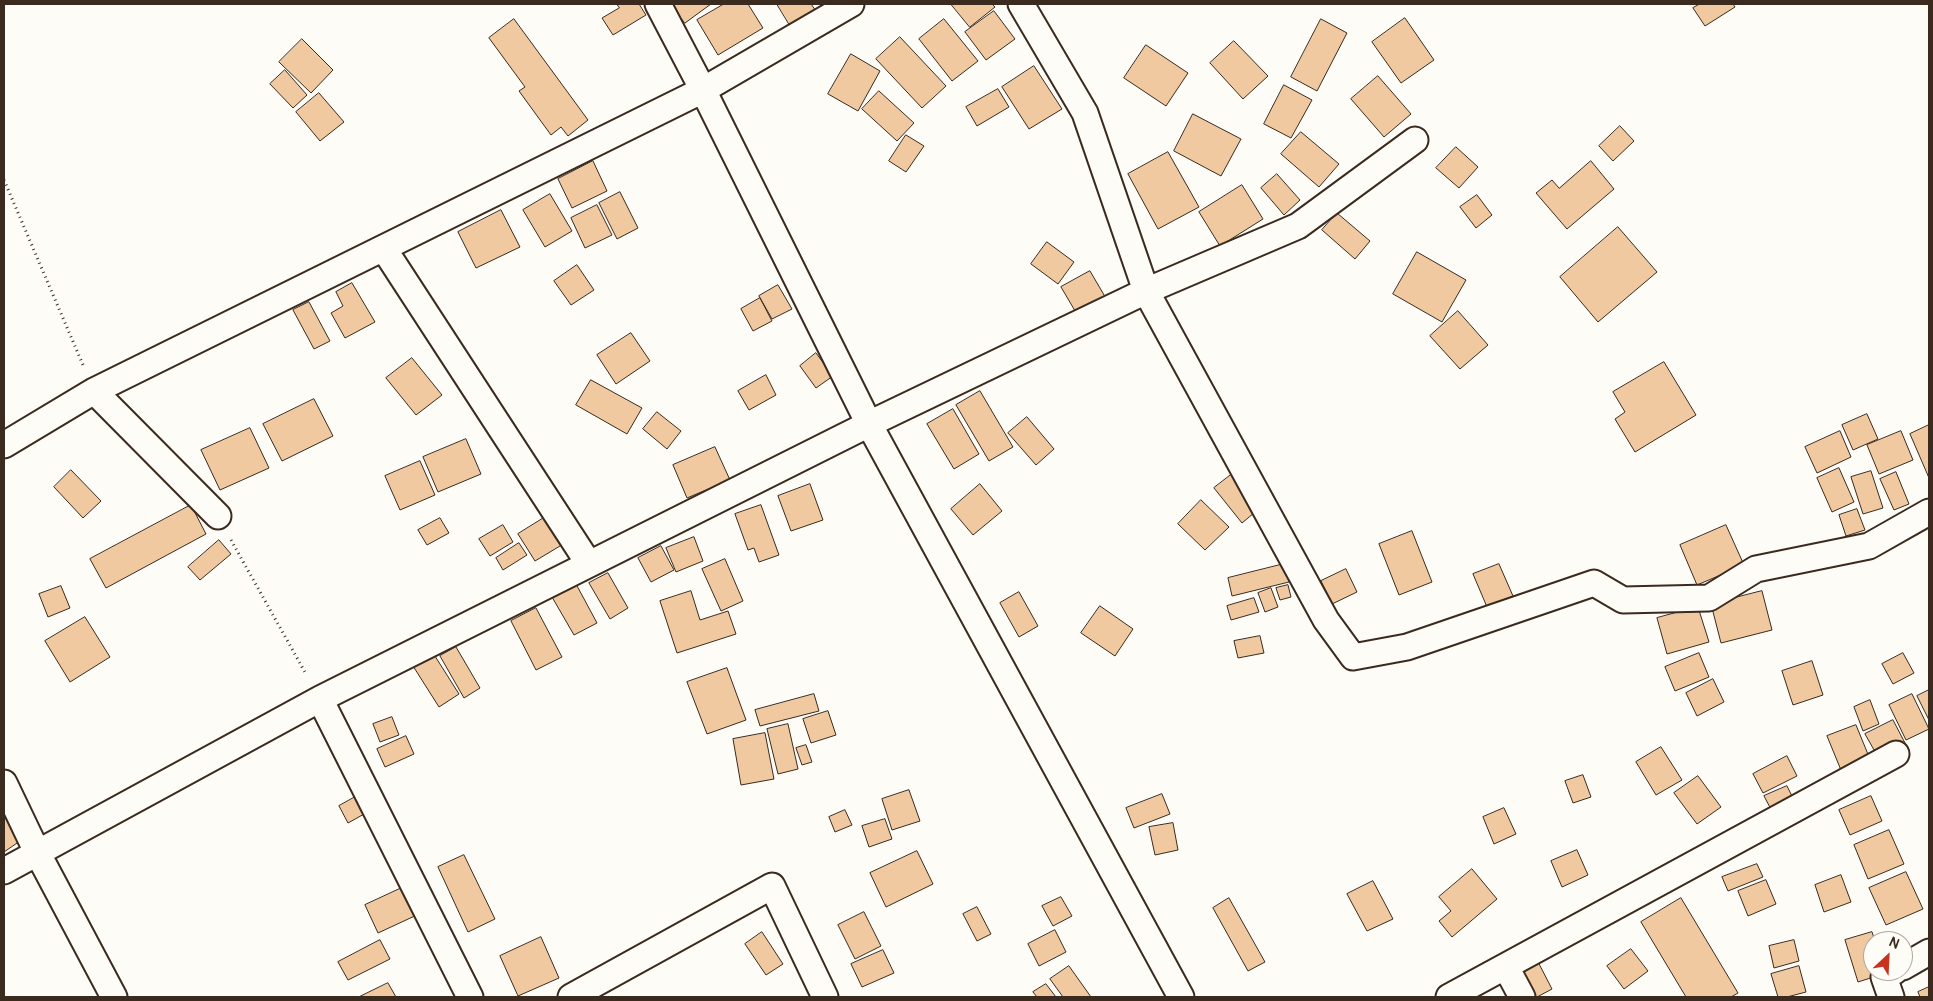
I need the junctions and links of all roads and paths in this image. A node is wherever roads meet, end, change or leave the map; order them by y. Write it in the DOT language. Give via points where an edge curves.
graph roads {
  1 [pos="658,4"];
  2 [pos="850,4"];
  3 [pos="1021,4"];
  4 [pos="703,90"];
  5 [pos="1415,140"];
  6 [pos="4,180"];
  7 [pos="384,250"];
  8 [pos="1146,291"];
  9 [pos="94,391"];
  10 [pos="870,424"];
  11 [pos="4,445"];
  12 [pos="1929,512"];
  13 [pos="218,516"];
  14 [pos="589,564"];
  15 [pos="320,699"];
  16 [pos="1896,754"];
  17 [pos="4,783"];
  18 [pos="37,852"];
  19 [pos="4,871"];
  20 [pos="1929,952"];
  21 [pos="1913,961"];
  22 [pos="1506,966"];
  23 [pos="1885,981"];
  24 [pos="114,997"];
  25 [pos="470,997"];
  26 [pos="571,997"];
  27 [pos="825,997"];
  28 [pos="1181,997"];
  29 [pos="1449,997"];
  30 [pos="1522,997"];
  31 [pos="1890,997"];
  1 -- 4 [label="street"];
  2 -- 4 [label="street"];
  3 -- 8 [label="street" via="1085,113"];
  4 -- 7 [label="street"];
  4 -- 10 [label="street"];
  5 -- 8 [label="street" via="1298,226"];
  6 -- 9 [label="path"];
  7 -- 9 [label="street"];
  7 -- 14 [label="street"];
  8 -- 10 [label="street"];
  8 -- 12 [label="street" via="1326,620 1354,657 1407,647 1594,583 1623,600 1709,598 1756,570 1869,546"];
  9 -- 11 [label="street"];
  9 -- 13 [label="street"];
  10 -- 14 [label="street"];
  10 -- 28 [label="street"];
  13 -- 15 [label="path"];
  14 -- 15 [label="street"];
  15 -- 18 [label="street"];
  15 -- 25 [label="street"];
  16 -- 22 [label="street"];
  17 -- 18 [label="street"];
  18 -- 19 [label="street"];
  18 -- 24 [label="street"];
  20 -- 21 [label="street"];
  22 -- 29 [label="street"];
  22 -- 30 [label="street"];
  23 -- 31 [label="street"];
  26 -- 27 [label="street" via="772,886"];
}
